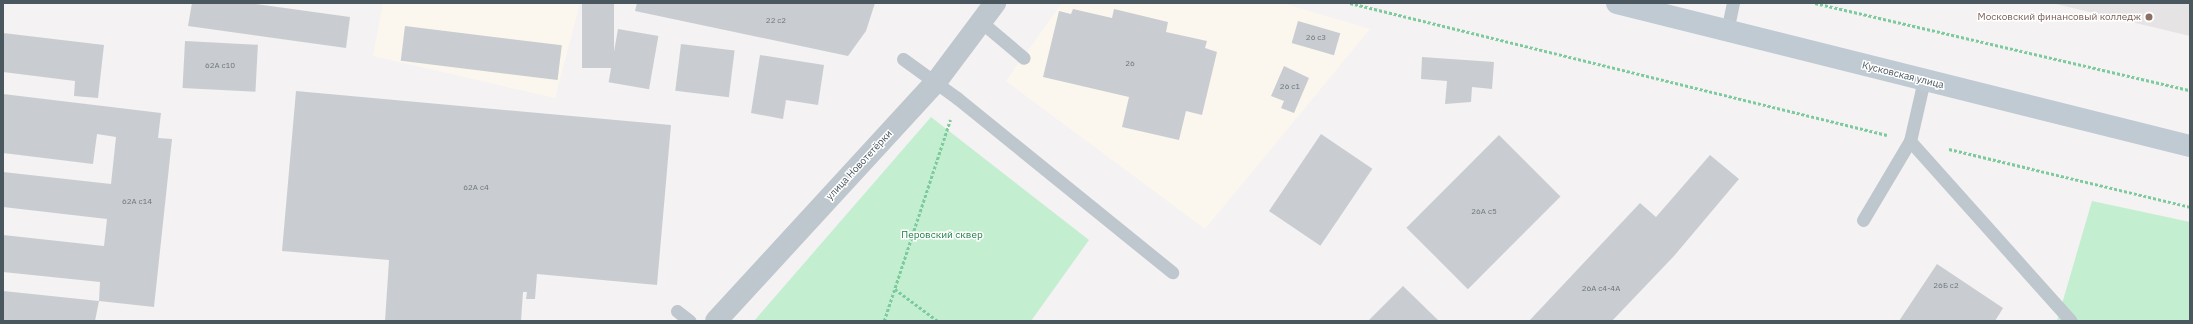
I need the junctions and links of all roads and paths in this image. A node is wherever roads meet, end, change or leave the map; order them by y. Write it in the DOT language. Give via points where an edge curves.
graph roads {
  1 [pos="995,3"];
  2 [pos="1350,3"];
  3 [pos="1617,3"];
  4 [pos="1733,3"];
  5 [pos="1815,3"];
  6 [pos="980,21"];
  7 [pos="1727,31"];
  8 [pos="1024,58"];
  9 [pos="903,59"];
  10 [pos="1924,80"];
  11 [pos="936,82"];
  12 [pos="2190,90"];
  13 [pos="957,98"];
  14 [pos="1910,141"];
  15 [pos="2190,146"];
  16 [pos="1945,148"];
  17 [pos="2190,207"];
  18 [pos="1863,220"];
  19 [pos="1172,272"];
  20 [pos="895,289"];
  21 [pos="677,311"];
  22 [pos="690,321"];
  23 [pos="716,321"];
  24 [pos="884,321"];
  25 [pos="938,321"];
  26 [pos="2071,321"];
  1 -- 6 [label="street, улица Новотетёрки"];
  2 -- 14 [label="path"];
  3 -- 7 [label="street, Кусковская улица"];
  4 -- 7 [label="lane"];
  5 -- 12 [label="path"];
  6 -- 8 [label="lane"];
  6 -- 11 [label="street, улица Новотетёрки"];
  7 -- 10 [label="street, Кусковская улица"];
  9 -- 11 [label="lane"];
  10 -- 14 [label="lane"];
  10 -- 15 [label="street, Кусковская улица"];
  11 -- 13 [label="lane"];
  11 -- 23 [label="street, улица Новотетёрки"];
  13 -- 19 [label="lane"];
  13 -- 20 [label="path"];
  14 -- 18 [label="lane"];
  14 -- 26 [label="lane"];
  16 -- 17 [label="path"];
  20 -- 24 [label="path"];
  20 -- 25 [label="path"];
  21 -- 22 [label="lane"];
}
